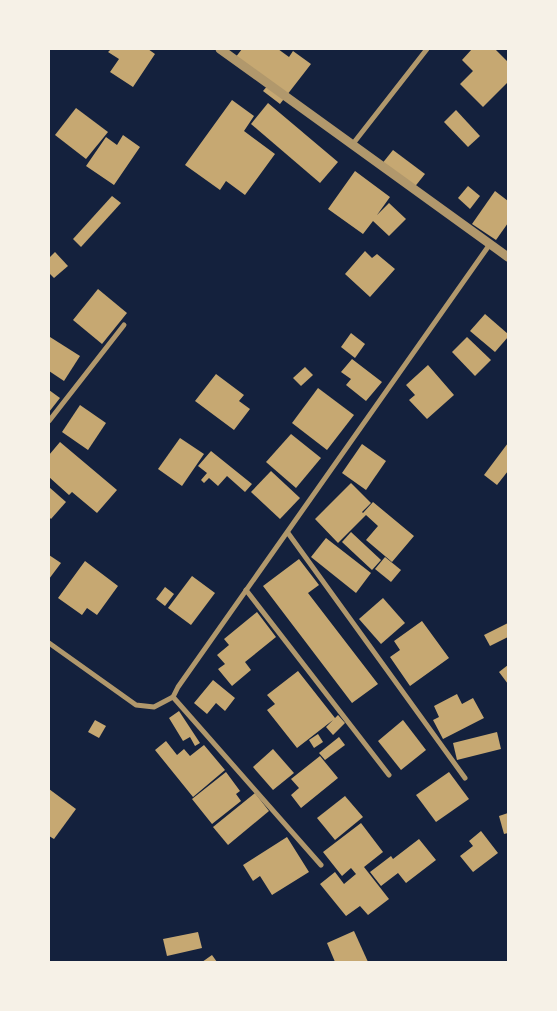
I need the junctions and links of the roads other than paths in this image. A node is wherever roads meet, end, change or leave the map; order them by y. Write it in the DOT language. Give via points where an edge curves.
graph roads {
  1 [pos="220,49"];
  2 [pos="427,49"];
  3 [pos="352,144"];
  4 [pos="490,244"];
  5 [pos="508,257"];
  6 [pos="124,325"];
  7 [pos="49,421"];
  8 [pos="288,533"];
  9 [pos="246,590"];
  10 [pos="49,643"];
  11 [pos="173,697"];
  12 [pos="390,774"];
  13 [pos="465,778"];
  14 [pos="320,865"];
  1 -- 3 [label="street"];
  2 -- 3 [label="street"];
  3 -- 4 [label="street"];
  4 -- 5 [label="street"];
  4 -- 8 [label="street"];
  6 -- 7 [label="street"];
  8 -- 9 [label="street"];
  8 -- 13 [label="street"];
  9 -- 11 [label="street"];
  9 -- 12 [label="street"];
  10 -- 11 [label="street" via="136,705 154,707"];
  11 -- 14 [label="street"];
}
